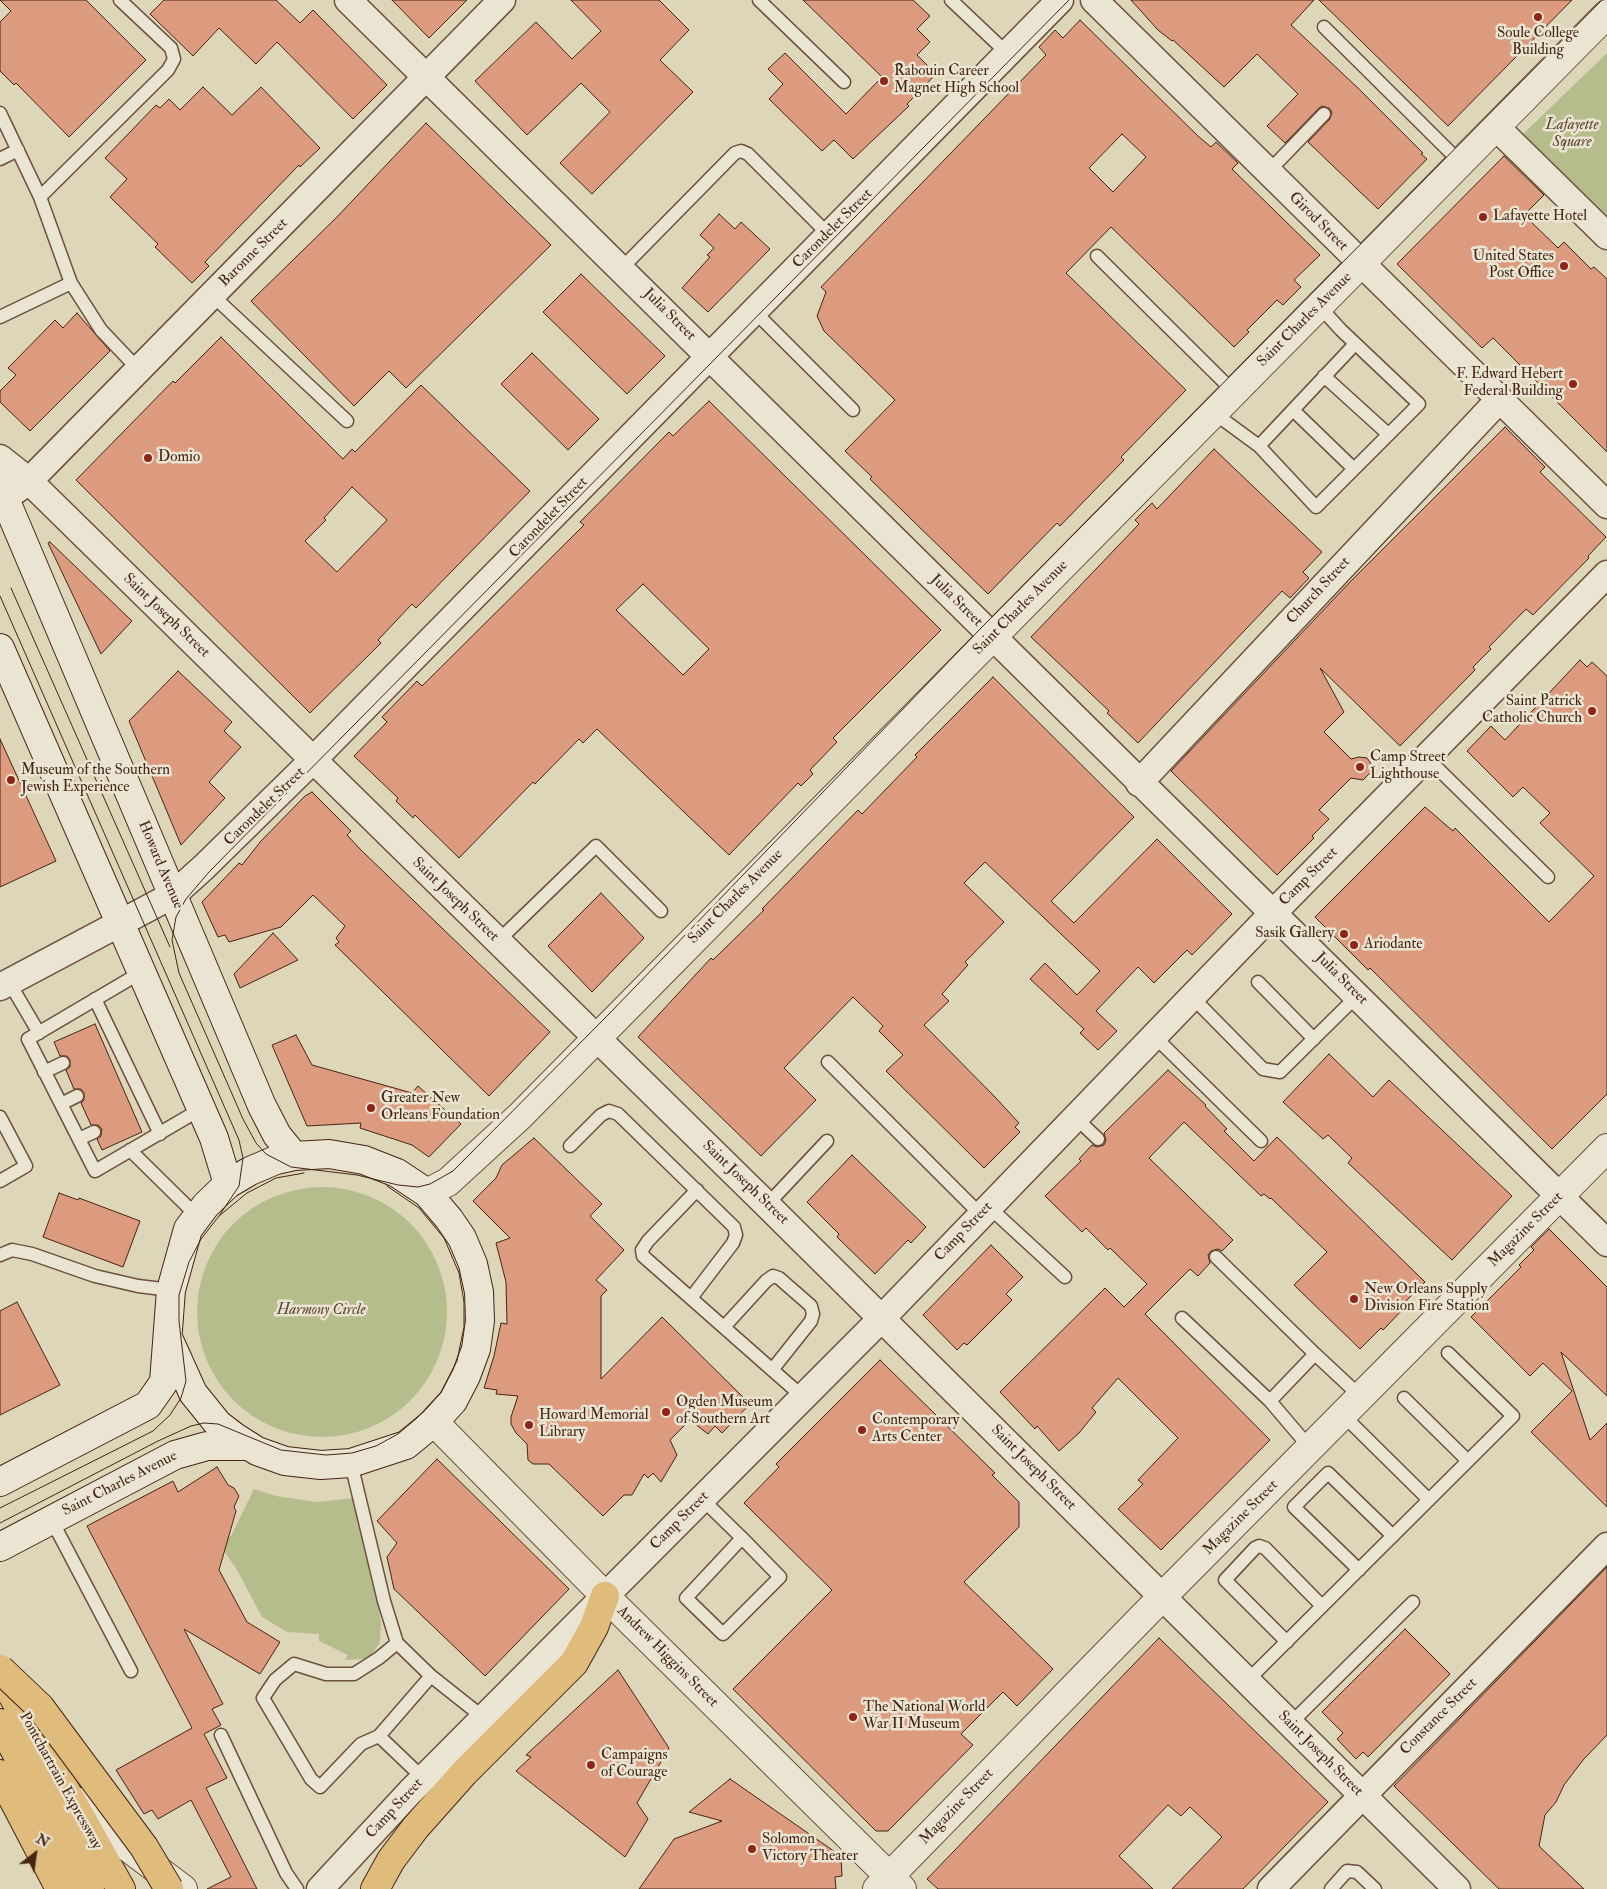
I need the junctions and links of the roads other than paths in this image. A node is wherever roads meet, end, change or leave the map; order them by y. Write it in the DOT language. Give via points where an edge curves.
graph roads {
  1 [pos="120,0"];
  2 [pos="348,0"];
  3 [pos="502,0"];
  4 [pos="759,0"];
  5 [pos="951,0"];
  6 [pos="1060,0"];
  7 [pos="1094,0"];
  8 [pos="1602,0"];
  9 [pos="1607,6"];
  10 [pos="1607,14"];
  11 [pos="1324,27"];
  12 [pos="1007,53"];
  13 [pos="427,77"];
  14 [pos="844,82"];
  15 [pos="0,113"];
  16 [pos="1324,114"];
  17 [pos="1496,126"];
  18 [pos="18,150"];
  19 [pos="0,159"];
  20 [pos="1460,163"];
  21 [pos="1268,172"];
  22 [pos="40,197"];
  23 [pos="828,234"];
  24 [pos="1607,236"];
  25 [pos="1097,256"];
  26 [pos="1361,264"];
  27 [pos="621,269"];
  28 [pos="71,283"];
  29 [pos="212,295"];
  30 [pos="1319,306"];
  31 [pos="753,310"];
  32 [pos="0,317"];
  33 [pos="1355,344"];
  34 [pos="709,355"];
  35 [pos="139,370"];
  36 [pos="1324,376"];
  37 [pos="1234,392"];
  38 [pos="1499,400"];
  39 [pos="853,410"];
  40 [pos="1292,410"];
  41 [pos="1214,412"];
  42 [pos="347,421"];
  43 [pos="1388,434"];
  44 [pos="1259,446"];
  45 [pos="0,458"];
  46 [pos="1354,469"];
  47 [pos="29,481"];
  48 [pos="2,494"];
  49 [pos="1607,505"];
  50 [pos="1607,574"];
  51 [pos="992,637"];
  52 [pos="0,648"];
  53 [pos="1426,757"];
  54 [pos="313,760"];
  55 [pos="1139,783"];
  56 [pos="1548,877"];
  57 [pos="173,895"];
  58 [pos="661,910"];
  59 [pos="1274,912"];
  60 [pos="118,923"];
  61 [pos="498,941"];
  62 [pos="140,972"];
  63 [pos="1258,982"];
  64 [pos="4,985"];
  65 [pos="1358,995"];
  66 [pos="1192,997"];
  67 [pos="95,999"];
  68 [pos="39,1033"];
  69 [pos="1154,1036"];
  70 [pos="1314,1038"];
  71 [pos="596,1039"];
  72 [pos="828,1062"];
  73 [pos="63,1063"];
  74 [pos="44,1072"];
  75 [pos="77,1096"];
  76 [pos="61,1104"];
  77 [pos="145,1107"];
  78 [pos="201,1109"];
  79 [pos="133,1113"];
  80 [pos="0,1116"];
  81 [pos="1076,1118"];
  82 [pos="94,1132"];
  83 [pos="160,1134"];
  84 [pos="79,1140"];
  85 [pos="1098,1140"];
  86 [pos="827,1141"];
  87 [pos="1261,1141"];
  88 [pos="570,1146"];
  89 [pos="1607,1148"];
  90 [pos="130,1150"];
  91 [pos="294,1156"];
  92 [pos="0,1181"];
  93 [pos="228,1184"];
  94 [pos="696,1190"];
  95 [pos="427,1193"];
  96 [pos="1560,1196"];
  97 [pos="768,1206"];
  98 [pos="985,1211"];
  99 [pos="197,1216"];
  100 [pos="1607,1243"];
  101 [pos="0,1255"];
  102 [pos="1216,1257"];
  103 [pos="1065,1276"];
  104 [pos="171,1290"];
  105 [pos="691,1298"];
  106 [pos="882,1318"];
  107 [pos="1182,1318"];
  108 [pos="724,1327"];
  109 [pos="169,1340"];
  110 [pos="1448,1353"];
  111 [pos="1315,1354"];
  112 [pos="772,1370"];
  113 [pos="803,1397"];
  114 [pos="1404,1398"];
  115 [pos="1270,1402"];
  116 [pos="1352,1406"];
  117 [pos="434,1422"];
  118 [pos="248,1446"];
  119 [pos="1310,1448"];
  120 [pos="1468,1461"];
  121 [pos="351,1463"];
  122 [pos="0,1482"];
  123 [pos="702,1499"];
  124 [pos="1429,1500"];
  125 [pos="51,1519"];
  126 [pos="1393,1536"];
  127 [pos="742,1538"];
  128 [pos="1607,1546"];
  129 [pos="0,1547"];
  130 [pos="1358,1570"];
  131 [pos="606,1596"];
  132 [pos="1162,1597"];
  133 [pos="1413,1602"];
  134 [pos="1322,1606"];
  135 [pos="1287,1642"];
  136 [pos="397,1643"];
  137 [pos="0,1664"];
  138 [pos="0,1671"];
  139 [pos="131,1671"];
  140 [pos="431,1676"];
  141 [pos="1247,1682"];
  142 [pos="484,1718"];
  143 [pos="0,1723"];
  144 [pos="1290,1724"];
  145 [pos="221,1735"];
  146 [pos="380,1736"];
  147 [pos="0,1774"];
  148 [pos="423,1778"];
  149 [pos="1362,1795"];
  150 [pos="44,1854"];
  151 [pos="889,1885"];
  152 [pos="45,1889"];
  153 [pos="60,1889"];
  154 [pos="90,1889"];
  155 [pos="121,1889"];
  156 [pos="168,1889"];
  157 [pos="183,1889"];
  158 [pos="297,1889"];
  159 [pos="320,1889"];
  160 [pos="376,1889"];
  161 [pos="1271,1889"];
  162 [pos="1331,1889"];
  163 [pos="1375,1889"];
  164 [pos="1457,1889"];
  1 -- 22 [label="lane" via="170,48 174,59 168,70"];
  2 -- 13 [label="street, Julia Street"];
  3 -- 13 [label="street, Baronne Street"];
  4 -- 14 [label="lane"];
  5 -- 12 [label="lane"];
  6 -- 12 [label="street, Carondelet Street"];
  7 -- 21 [label="street, Girod Street"];
  8 -- 9 [label="lane"];
  10 -- 17 [label="street, Saint Charles Avenue"];
  11 -- 20 [label="lane"];
  12 -- 23 [label="street, Carondelet Street"];
  13 -- 27 [label="street, Julia Street"];
  13 -- 29 [label="street, Baronne Street"];
  15 -- 18 [label="lane"];
  16 -- 21 [label="lane"];
  17 -- 20 [label="street, Saint Charles Avenue"];
  17 -- 24 [label="street"];
  18 -- 19 [label="lane"];
  18 -- 22 [label="lane"];
  20 -- 26 [label="street, Saint Charles Avenue"];
  21 -- 26 [label="street, Girod Street"];
  22 -- 28 [label="lane"];
  23 -- 27 [label="lane" via="748,154 735,153"];
  23 -- 31 [label="street, Carondelet Street"];
  25 -- 37 [label="lane"];
  26 -- 30 [label="street, Saint Charles Avenue"];
  26 -- 38 [label="street, Girod Street"];
  27 -- 34 [label="street, Julia Street"];
  28 -- 32 [label="lane"];
  28 -- 35 [label="lane" via="101,330"];
  29 -- 35 [label="street, Baronne Street"];
  29 -- 42 [label="lane"];
  30 -- 33 [label="lane"];
  30 -- 37 [label="street, Saint Charles Avenue"];
  31 -- 34 [label="street, Carondelet Street"];
  31 -- 39 [label="lane"];
  33 -- 36 [label="lane"];
  33 -- 43 [label="lane" via="1419,404"];
  34 -- 51 [label="street, Julia Street"];
  34 -- 54 [label="street, Carondelet Street"];
  35 -- 47 [label="street, Baronne Street"];
  36 -- 40 [label="lane"];
  36 -- 43 [label="lane"];
  37 -- 41 [label="street, Saint Charles Avenue"];
  38 -- 49 [label="street, Girod Street"];
  38 -- 55 [label="street, Church Street"];
  40 -- 44 [label="lane"];
  40 -- 46 [label="lane"];
  41 -- 44 [label="lane"];
  41 -- 51 [label="street, Saint Charles Avenue"];
  43 -- 46 [label="lane"];
  44 -- 46 [label="lane" via="1316,507"];
  45 -- 47 [label="street, Saint Joseph Street"];
  47 -- 48 [label="street, Baronne Street"];
  47 -- 54 [label="street, Saint Joseph Street"];
  48 -- 57 [label="street, Howard Avenue"];
  50 -- 53 [label="street, Camp Street"];
  51 -- 55 [label="street, Julia Street"];
  51 -- 71 [label="street, Saint Charles Avenue"];
  52 -- 60 [label="street"];
  53 -- 56 [label="lane"];
  53 -- 59 [label="street, Camp Street"];
  54 -- 57 [label="street, Carondelet Street"];
  54 -- 61 [label="street, Saint Joseph Street"];
  55 -- 59 [label="street, Julia Street"];
  57 -- 60 [label="street, Carondelet Street"];
  57 -- 91 [label="street, Howard Avenue" via="262,1106 277,1135"];
  58 -- 61 [label="lane" via="596,846"];
  59 -- 65 [label="street, Julia Street"];
  59 -- 66 [label="street, Camp Street"];
  60 -- 62 [label="street"];
  60 -- 64 [label="street, Carondelet Street"];
  61 -- 71 [label="street, Saint Joseph Street"];
  62 -- 67 [label="lane"];
  62 -- 78 [label="street"];
  63 -- 70 [label="lane"];
  64 -- 68 [label="lane"];
  65 -- 70 [label="lane"];
  65 -- 96 [label="street, Julia Street"];
  66 -- 69 [label="street, Camp Street"];
  66 -- 70 [label="lane" via="1264,1069 1280,1072"];
  67 -- 68 [label="lane"];
  67 -- 77 [label="lane" via="124,1076"];
  68 -- 74 [label="lane" via="28,1039"];
  69 -- 81 [label="street, Camp Street"];
  69 -- 87 [label="lane"];
  71 -- 95 [label="street, Saint Charles Avenue" via="461,1171"];
  71 -- 97 [label="street, Saint Joseph Street"];
  72 -- 98 [label="lane"];
  73 -- 74 [label="lane"];
  74 -- 76 [label="lane"];
  75 -- 76 [label="lane"];
  76 -- 84 [label="lane"];
  77 -- 79 [label="lane"];
  77 -- 83 [label="lane"];
  78 -- 83 [label="lane"];
  78 -- 93 [label="street"];
  80 -- 92 [label="lane" via="26,1166"];
  81 -- 85 [label="lane"];
  81 -- 98 [label="street, Camp Street"];
  82 -- 84 [label="lane"];
  83 -- 90 [label="lane"];
  84 -- 90 [label="lane" via="95,1171"];
  86 -- 97 [label="lane"];
  88 -- 94 [label="lane" via="601,1114 609,1111 618,1114"];
  89 -- 96 [label="street, Magazine Street"];
  90 -- 99 [label="lane"];
  91 -- 93 [label="street, Saint Charles Avenue" via="250,1171"];
  91 -- 95 [label="street, Saint Charles Avenue" via="330,1154 364,1160 397,1173"];
  93 -- 99 [label="street, Saint Charles Avenue"];
  94 -- 105 [label="lane" via="734,1227 736,1235"];
  94 -- 105 [label="lane" via="642,1250 643,1256"];
  95 -- 117 [label="street, Saint Charles Avenue" via="462,1238 473,1264 480,1321 476,1349 466,1376 453,1400"];
  96 -- 100 [label="street, Julia Street"];
  96 -- 116 [label="street, Magazine Street"];
  97 -- 106 [label="street, Saint Joseph Street"];
  98 -- 103 [label="lane"];
  98 -- 106 [label="street, Camp Street"];
  99 -- 104 [label="street, Saint Charles Avenue" via="188,1229"];
  101 -- 104 [label="lane" via="12,1250 32,1254 95,1276"];
  102 -- 111 [label="lane"];
  104 -- 109 [label="street, Saint Charles Avenue"];
  105 -- 108 [label="lane"];
  106 -- 113 [label="street, Camp Street"];
  106 -- 132 [label="street, Saint Joseph Street"];
  107 -- 115 [label="lane"];
  108 -- 112 [label="lane"];
  108 -- 112 [label="lane" via="773,1276 811,1306 813,1314 810,1321"];
  109 -- 118 [label="street, Saint Charles Avenue" via="186,1381 201,1404 218,1424"];
  109 -- 122 [label="street, Saint Charles Avenue" via="164,1382 148,1405"];
  110 -- 120 [label="lane" via="1513,1416"];
  111 -- 115 [label="lane"];
  111 -- 116 [label="lane"];
  112 -- 113 [label="lane"];
  113 -- 123 [label="street, Camp Street"];
  114 -- 120 [label="lane"];
  115 -- 119 [label="lane"];
  116 -- 119 [label="street, Magazine Street"];
  116 -- 124 [label="lane"];
  117 -- 121 [label="street, Saint Charles Avenue" via="406,1445"];
  117 -- 131 [label="street, Andrew Higgins Street"];
  118 -- 121 [label="street, Saint Charles Avenue" via="294,1463"];
  118 -- 125 [label="street, Saint Charles Avenue" via="207,1446 175,1455"];
  119 -- 132 [label="street, Magazine Street"];
  120 -- 124 [label="lane"];
  121 -- 136 [label="lane"];
  123 -- 127 [label="lane"];
  123 -- 131 [label="street, Camp Street"];
  124 -- 126 [label="lane"];
  125 -- 129 [label="street, Saint Charles Avenue"];
  125 -- 139 [label="lane"];
  126 -- 130 [label="lane"];
  126 -- 130 [label="lane" via="1328,1473 1294,1507"];
  127 -- 127 [label="lane" via="780,1577 724,1634 686,1598"];
  128 -- 149 [label="street, Constance Street"];
  130 -- 134 [label="lane"];
  131 -- 142 [label="street, Camp Street"];
  131 -- 151 [label="street, Andrew Higgins Street"];
  131 -- 160 [label="highway" via="594,1627 574,1663 464,1773 416,1827 391,1860"];
  132 -- 141 [label="street, Saint Joseph Street"];
  132 -- 151 [label="street, Magazine Street"];
  133 -- 144 [label="lane"];
  134 -- 135 [label="lane"];
  134 -- 135 [label="lane" via="1265,1548 1255,1548 1225,1580"];
  135 -- 141 [label="lane"];
  136 -- 140 [label="lane"];
  136 -- 146 [label="lane" via="354,1674 326,1674 294,1664 276,1680 263,1698 311,1779 320,1787 361,1744"];
  137 -- 157 [label="street" via="66,1784 97,1824"];
  138 -- 155 [label="highway, Pontchartrain Expressway"];
  138 -- 156 [label="highway, bridge" via="40,1707 144,1847"];
  140 -- 142 [label="lane"];
  140 -- 146 [label="lane"];
  141 -- 144 [label="street, Saint Joseph Street"];
  142 -- 148 [label="street, Camp Street"];
  143 -- 154 [label="highway"];
  144 -- 149 [label="street, Saint Joseph Street"];
  145 -- 158 [label="lane" via="286,1873"];
  146 -- 148 [label="lane"];
  147 -- 150 [label="highway"];
  148 -- 159 [label="street, Camp Street"];
  149 -- 161 [label="street, Constance Street"];
  149 -- 164 [label="street, Saint Joseph Street"];
  150 -- 152 [label="highway"];
  150 -- 153 [label="highway"];
  162 -- 163 [label="lane" via="1346,1871 1357,1872"];
}
